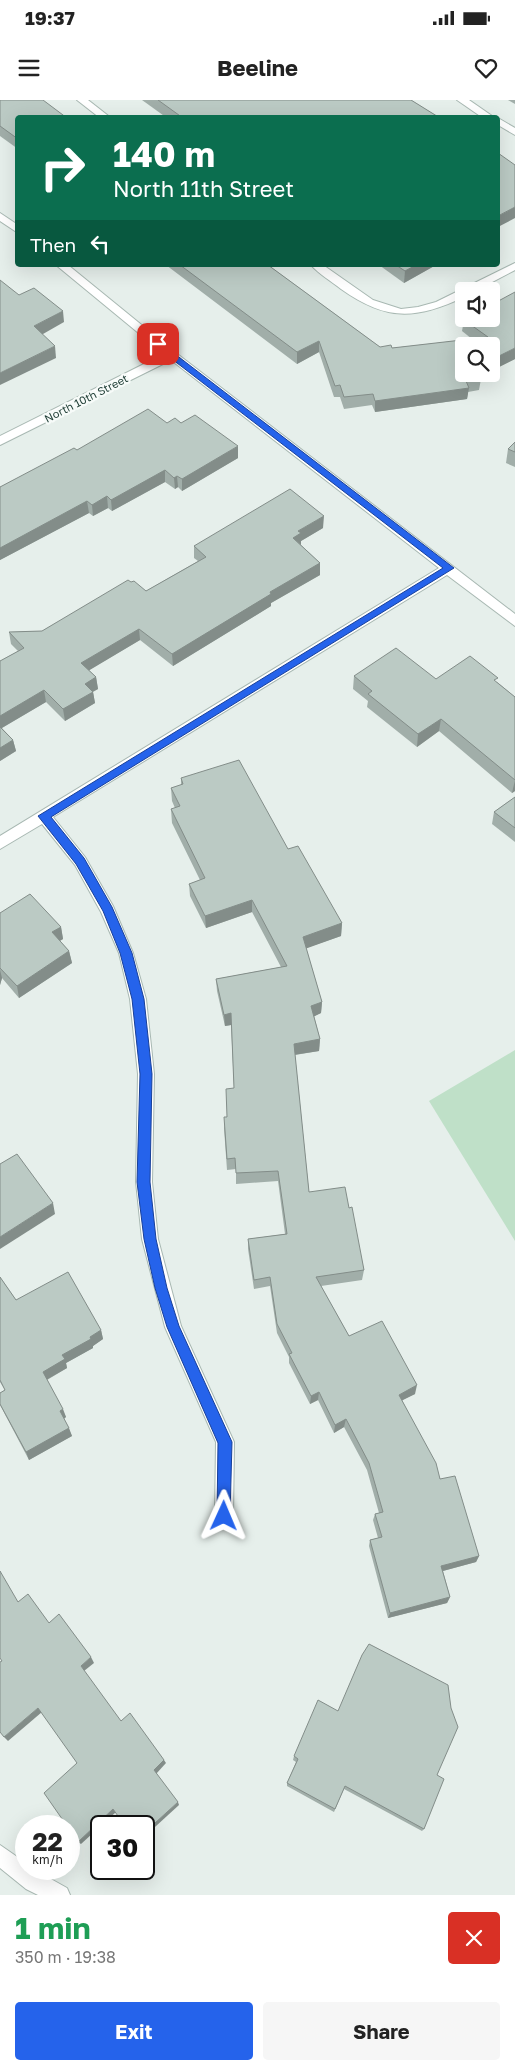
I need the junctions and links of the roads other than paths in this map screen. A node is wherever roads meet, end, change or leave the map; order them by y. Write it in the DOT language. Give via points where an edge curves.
graph roads {
  1 [pos="82,100"];
  2 [pos="462,100"];
  3 [pos="103,115"];
  4 [pos="486,115"];
  5 [pos="500,122"];
  6 [pos="515,132"];
  7 [pos="0,216"];
  8 [pos="15,228"];
  9 [pos="515,266"];
  10 [pos="63,267"];
  11 [pos="319,267"];
  12 [pos="484,282"];
  13 [pos="455,297"];
  14 [pos="172,355"];
  15 [pos="0,441"];
  16 [pos="450,568"];
  17 [pos="515,621"];
  18 [pos="44,816"];
  19 [pos="0,843"];
  20 [pos="224,1516"];
  21 [pos="0,1855"];
  22 [pos="60,1895"];
  1 -- 3 [label="street"];
  2 -- 4 [label="street"];
  5 -- 6 [label="street"];
  7 -- 8 [label="street"];
  9 -- 12 [label="street"];
  10 -- 14 [label="street"];
  11 -- 13 [label="street" via="366,301 383,309 413,312 432,309"];
  14 -- 15 [label="street, North 10th Street"];
  14 -- 16 [label="street"];
  16 -- 17 [label="street"];
  16 -- 18 [label="street"];
  18 -- 19 [label="street"];
  18 -- 20 [label="street" via="80,861 108,910 126,953 138,999 146,1074 144,1182 150,1239 173,1327 225,1442"];
  21 -- 22 [label="street" via="33,1882"];
}
